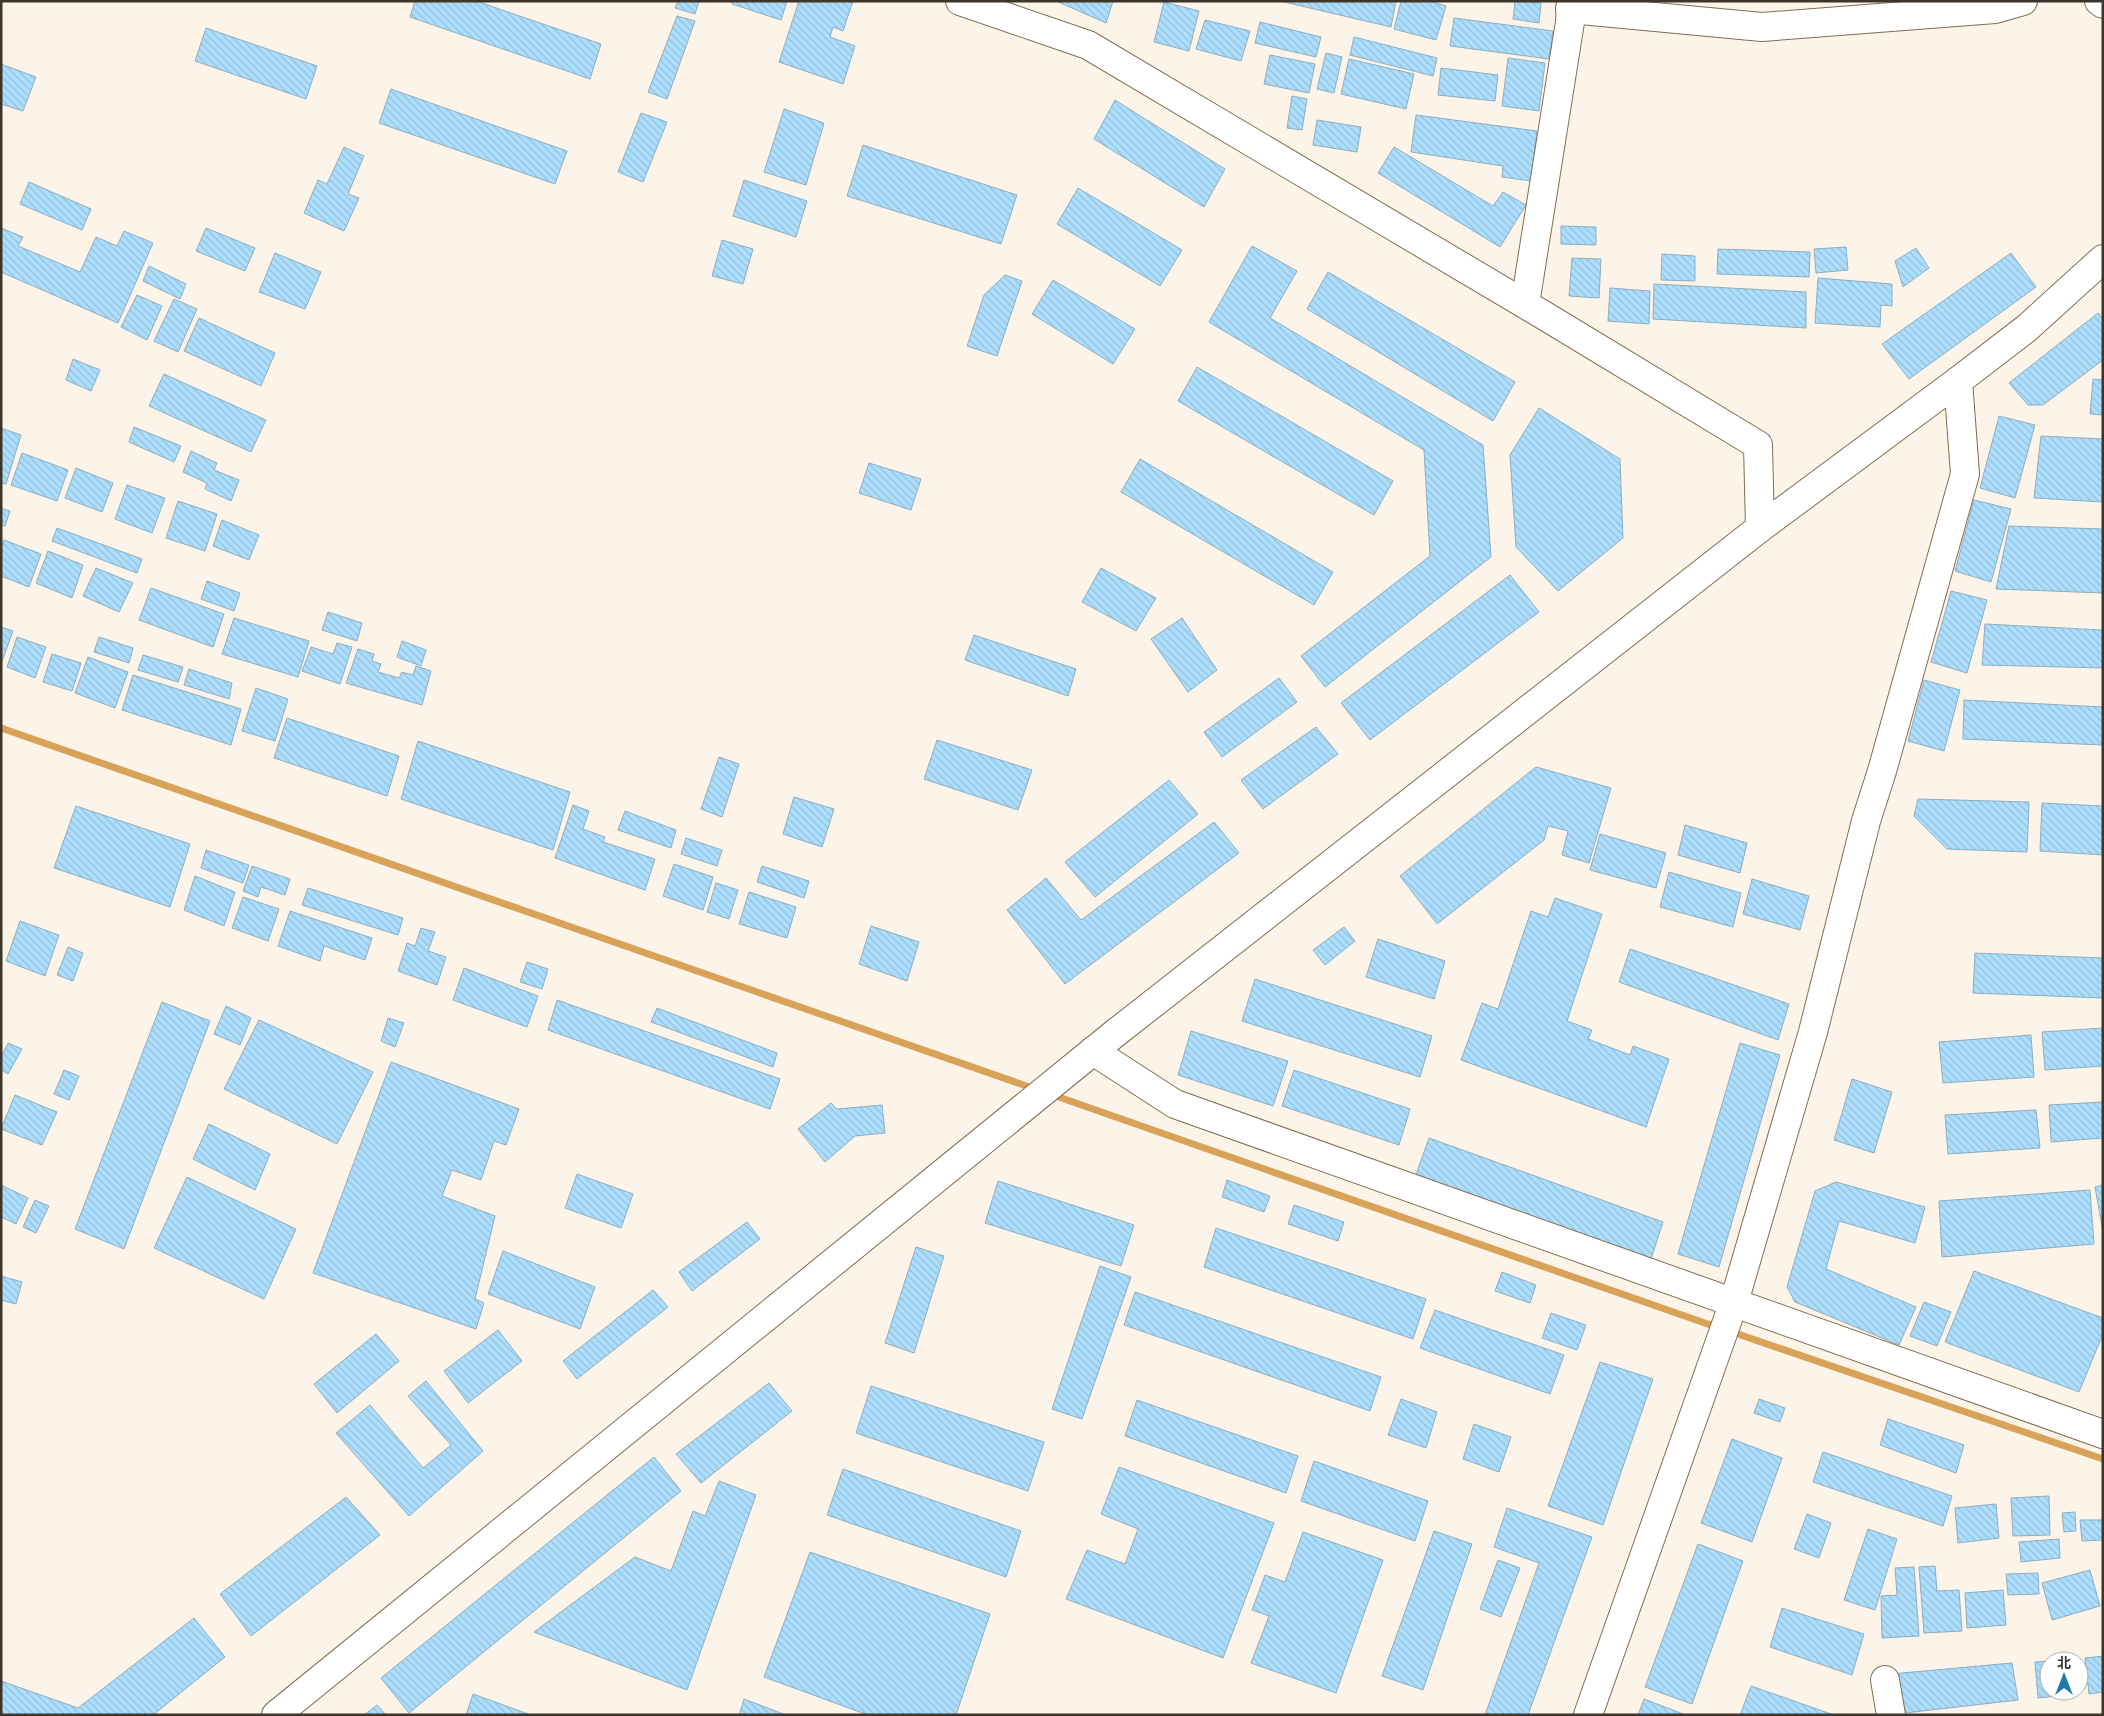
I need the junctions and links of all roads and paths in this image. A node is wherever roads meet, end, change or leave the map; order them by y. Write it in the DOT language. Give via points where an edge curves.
graph roads {
  1 [pos="960,1"];
  2 [pos="2023,1"];
  3 [pos="2099,1"];
  4 [pos="2103,4"];
  5 [pos="1571,5"];
  6 [pos="2103,259"];
  7 [pos="1525,304"];
  8 [pos="1958,381"];
  9 [pos="1760,528"];
  10 [pos="1093,1051"];
  11 [pos="1731,1308"];
  12 [pos="2103,1434"];
  13 [pos="1885,1680"];
  14 [pos="276,1715"];
  15 [pos="1588,1715"];
  16 [pos="1891,1715"];
  1 -- 7 [label="street" via="1088,45"];
  2 -- 5 [label="street" via="1995,8 1762,27"];
  3 -- 4 [label="street"];
  5 -- 7 [label="street"];
  6 -- 8 [label="street" via="2027,328"];
  7 -- 9 [label="street" via="1758,446"];
  8 -- 9 [label="street"];
  8 -- 11 [label="street" via="1965,474 1866,821 1813,1032"];
  9 -- 10 [label="street"];
  10 -- 11 [label="street" via="1175,1104"];
  10 -- 14 [label="street"];
  11 -- 12 [label="street"];
  11 -- 15 [label="street"];
  13 -- 16 [label="street"];
}
